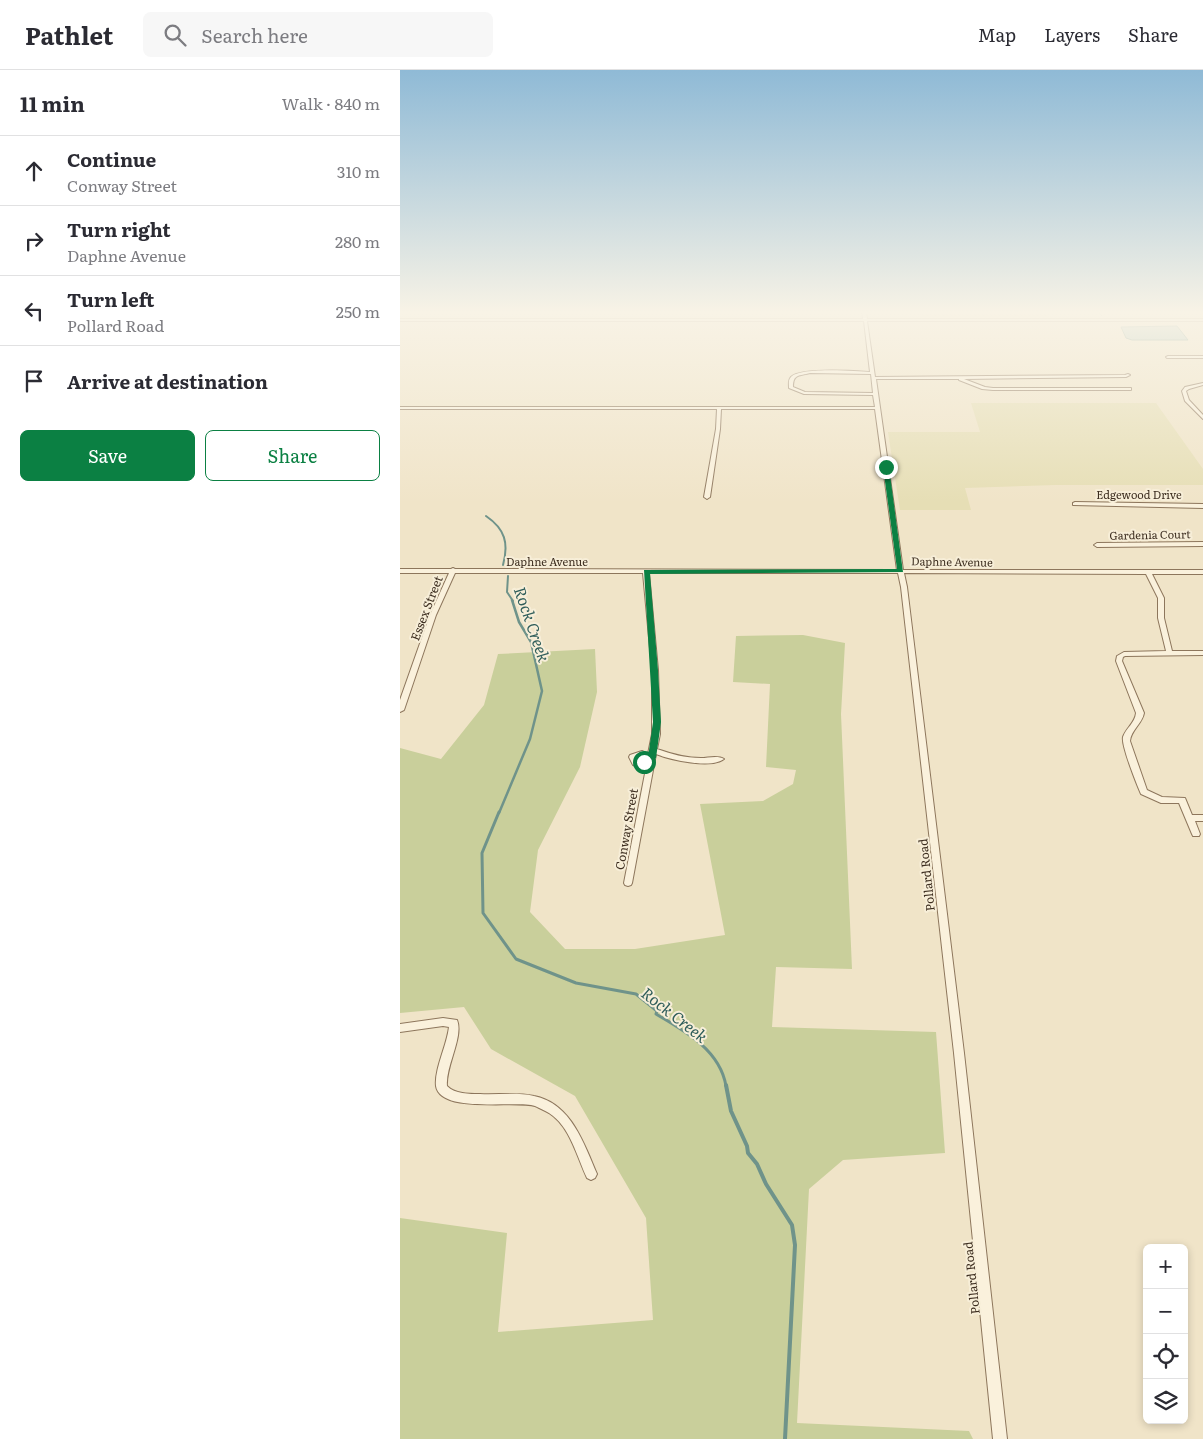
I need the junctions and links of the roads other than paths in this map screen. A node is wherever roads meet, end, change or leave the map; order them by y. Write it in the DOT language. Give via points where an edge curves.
graph roads {
  1 [pos="797,375"];
  2 [pos="873,375"];
  3 [pos="1121,375"];
  4 [pos="960,378"];
  5 [pos="1203,384"];
  6 [pos="1129,389"];
  7 [pos="876,394"];
  8 [pos="400,408"];
  9 [pos="878,408"];
  10 [pos="721,409"];
  11 [pos="1203,418"];
  12 [pos="707,497"];
  13 [pos="1075,504"];
  14 [pos="1203,506"];
  15 [pos="1203,544"];
  16 [pos="1098,545"];
  17 [pos="453,570"];
  18 [pos="400,571"];
  19 [pos="900,571"];
  20 [pos="646,572"];
  21 [pos="1148,572"];
  22 [pos="1203,572"];
  23 [pos="1169,652"];
  24 [pos="1203,653"];
  25 [pos="400,710"];
  26 [pos="653,755"];
  27 [pos="720,759"];
  28 [pos="1189,818"];
  29 [pos="1203,818"];
  30 [pos="1196,834"];
  31 [pos="628,883"];
  32 [pos="400,1028"];
  33 [pos="591,1174"];
  34 [pos="1000,1439"];
  1 -- 7 [label="street" via="790,384 795,391"];
  2 -- 4 [label="street"];
  2 -- 7 [label="street, Pollard Road"];
  3 -- 4 [label="street"];
  4 -- 6 [label="street" via="993,389"];
  5 -- 11 [label="street" via="1187,388 1184,392"];
  7 -- 9 [label="street, Pollard Road"];
  8 -- 10 [label="street"];
  9 -- 10 [label="street"];
  9 -- 19 [label="street, Pollard Road"];
  10 -- 12 [label="street"];
  13 -- 14 [label="street, Edgewood Drive"];
  15 -- 16 [label="street, Gardenia Court"];
  17 -- 18 [label="street, Daphne Avenue"];
  17 -- 20 [label="street, Daphne Avenue"];
  17 -- 25 [label="street, Essex Street" via="433,615"];
  19 -- 20 [label="street, Daphne Avenue"];
  19 -- 21 [label="street, Daphne Avenue"];
  19 -- 34 [label="street, Pollard Road" via="934,829"];
  20 -- 26 [label="street, Conway Street" via="656,687 657,722"];
  21 -- 22 [label="street, Daphne Avenue"];
  21 -- 23 [label="street" via="1160,604"];
  23 -- 24 [label="street"];
  23 -- 28 [label="street" via="1120,656 1120,665 1140,713 1126,744 1144,792 1161,800 1182,800"];
  26 -- 27 [label="street" via="688,760"];
  26 -- 31 [label="street, Conway Street"];
  28 -- 29 [label="street"];
  28 -- 30 [label="street"];
  32 -- 33 [label="street" via="454,1023 455,1033 441,1080 442,1090 458,1098 536,1101 556,1112 569,1129"];
}
